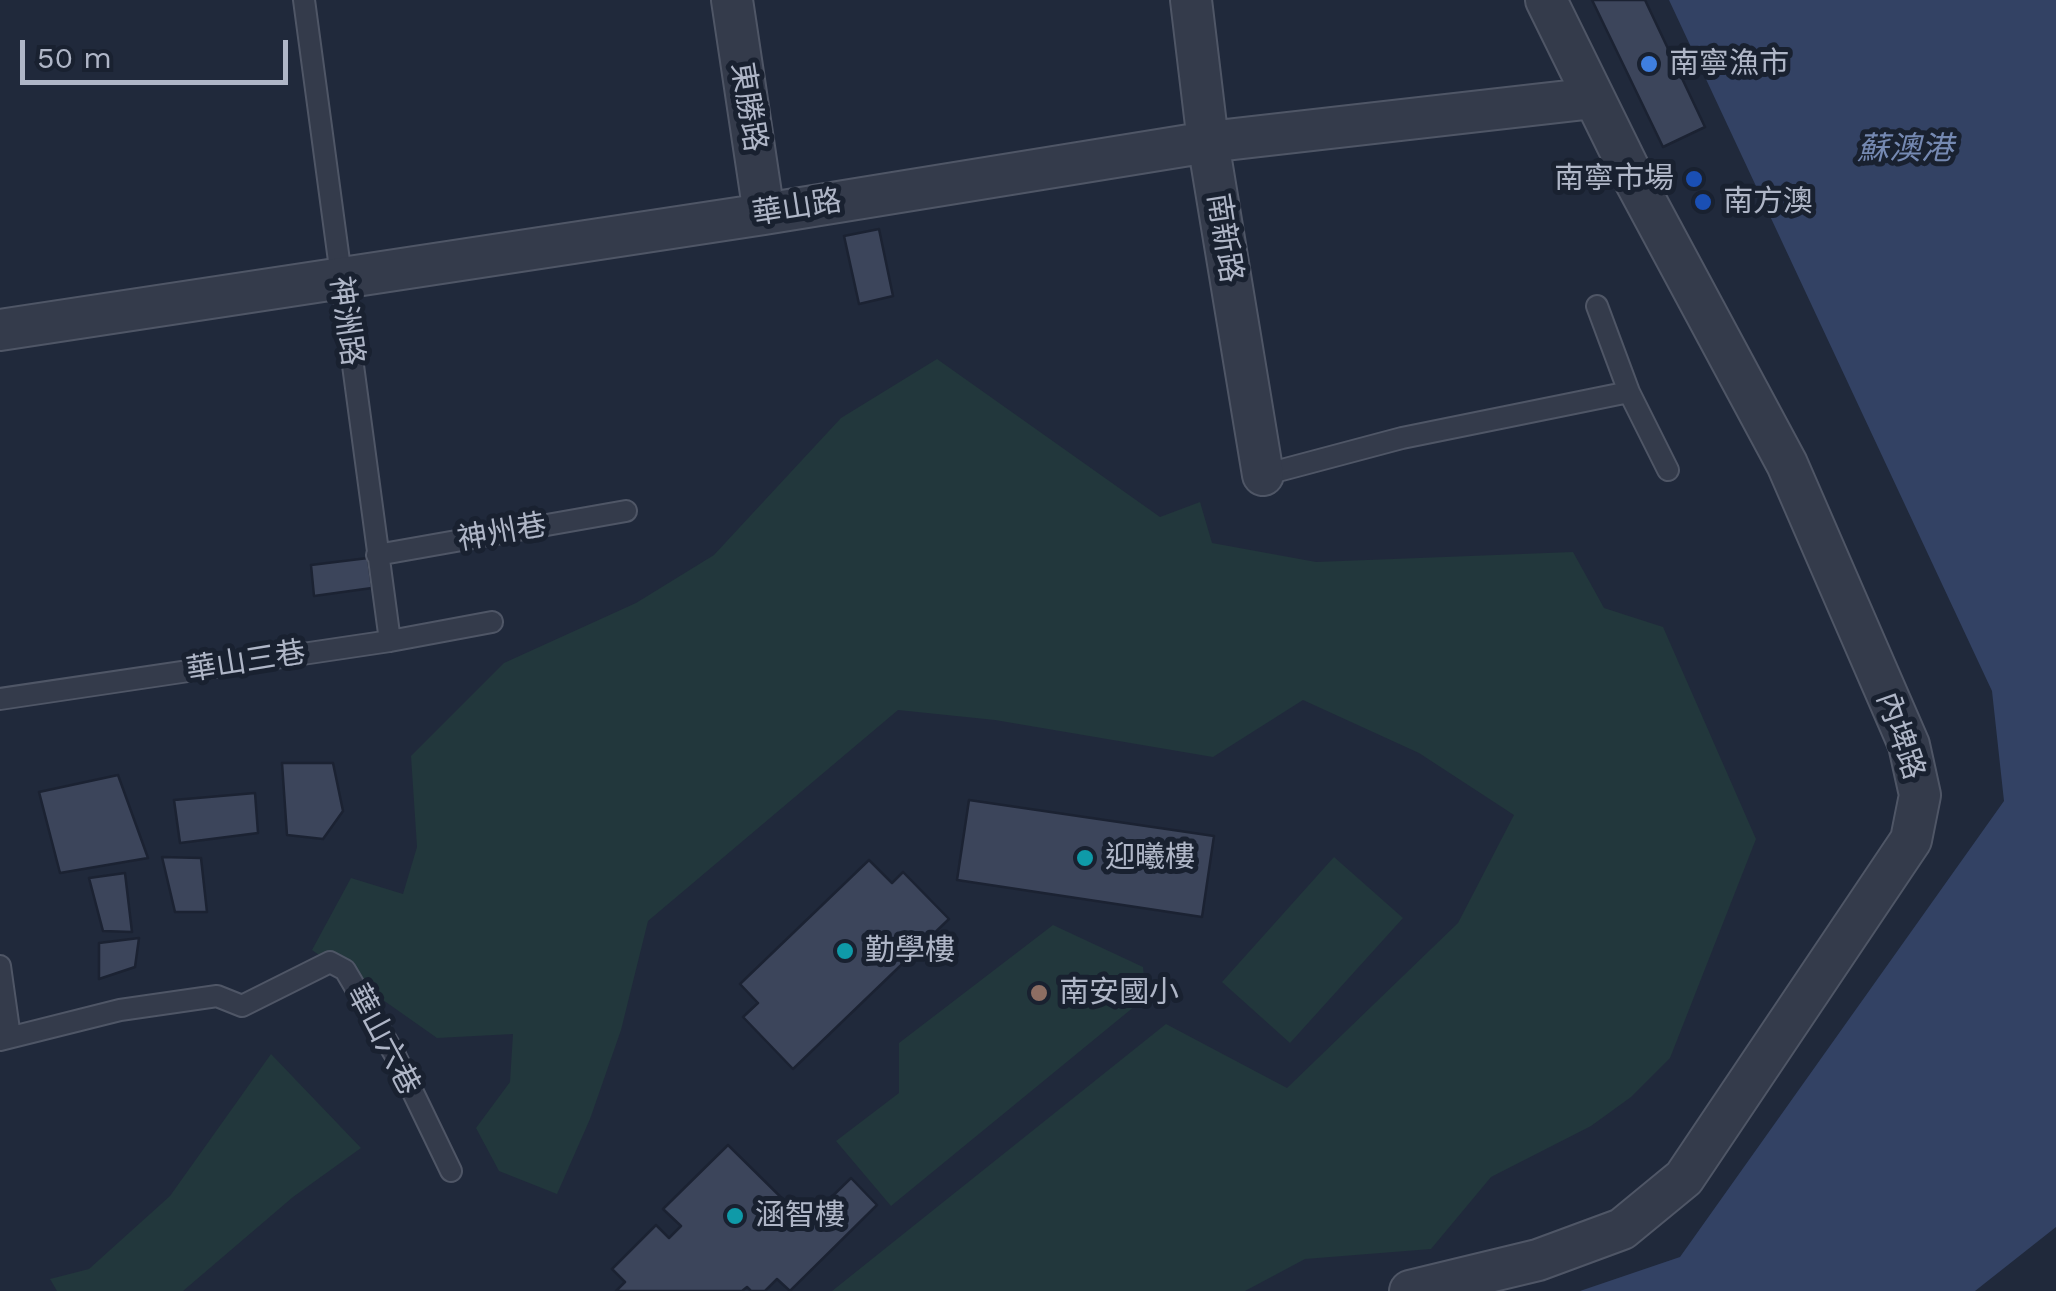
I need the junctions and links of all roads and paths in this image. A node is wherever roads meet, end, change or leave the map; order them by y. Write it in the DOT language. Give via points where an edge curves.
graph roads {
  1 [pos="304,0"];
  2 [pos="732,0"];
  3 [pos="1191,0"];
  4 [pos="1546,0"];
  5 [pos="1594,98"];
  6 [pos="1208,142"];
  7 [pos="764,214"];
  8 [pos="340,279"];
  9 [pos="1597,306"];
  10 [pos="0,330"];
  11 [pos="1629,392"];
  12 [pos="1668,470"];
  13 [pos="1263,476"];
  14 [pos="626,510"];
  15 [pos="378,555"];
  16 [pos="492,622"];
  17 [pos="390,641"];
  18 [pos="0,700"];
  19 [pos="0,966"];
  20 [pos="3,1041"];
  21 [pos="452,1171"];
  22 [pos="1410,1291"];
  1 -- 8 [label="lane, 神洲路"];
  2 -- 7 [label="street, 東勝路"];
  3 -- 6 [label="street, 南新路"];
  4 -- 5 [label="street, 內埤路"];
  5 -- 6 [label="street, 華山路"];
  5 -- 22 [label="street, 內埤路" via="1787,464 1909,745 1920,795 1911,840 1684,1178 1622,1230 1538,1260"];
  6 -- 7 [label="street, 華山路"];
  6 -- 13 [label="street, 南新路"];
  7 -- 8 [label="street, 華山路"];
  8 -- 10 [label="street, 華山路"];
  8 -- 15 [label="lane, 神洲路"];
  9 -- 11 [label="lane"];
  11 -- 12 [label="lane"];
  11 -- 13 [label="lane" via="1402,438"];
  14 -- 15 [label="lane, 神州巷"];
  15 -- 17 [label="lane, 神洲路"];
  16 -- 17 [label="lane, 華山三巷"];
  17 -- 18 [label="lane, 華山三巷"];
  19 -- 20 [label="lane"];
  20 -- 21 [label="lane, 華山六巷" via="120,1010 216,996 242,1006 330,962 345,970 385,1038"];
}
